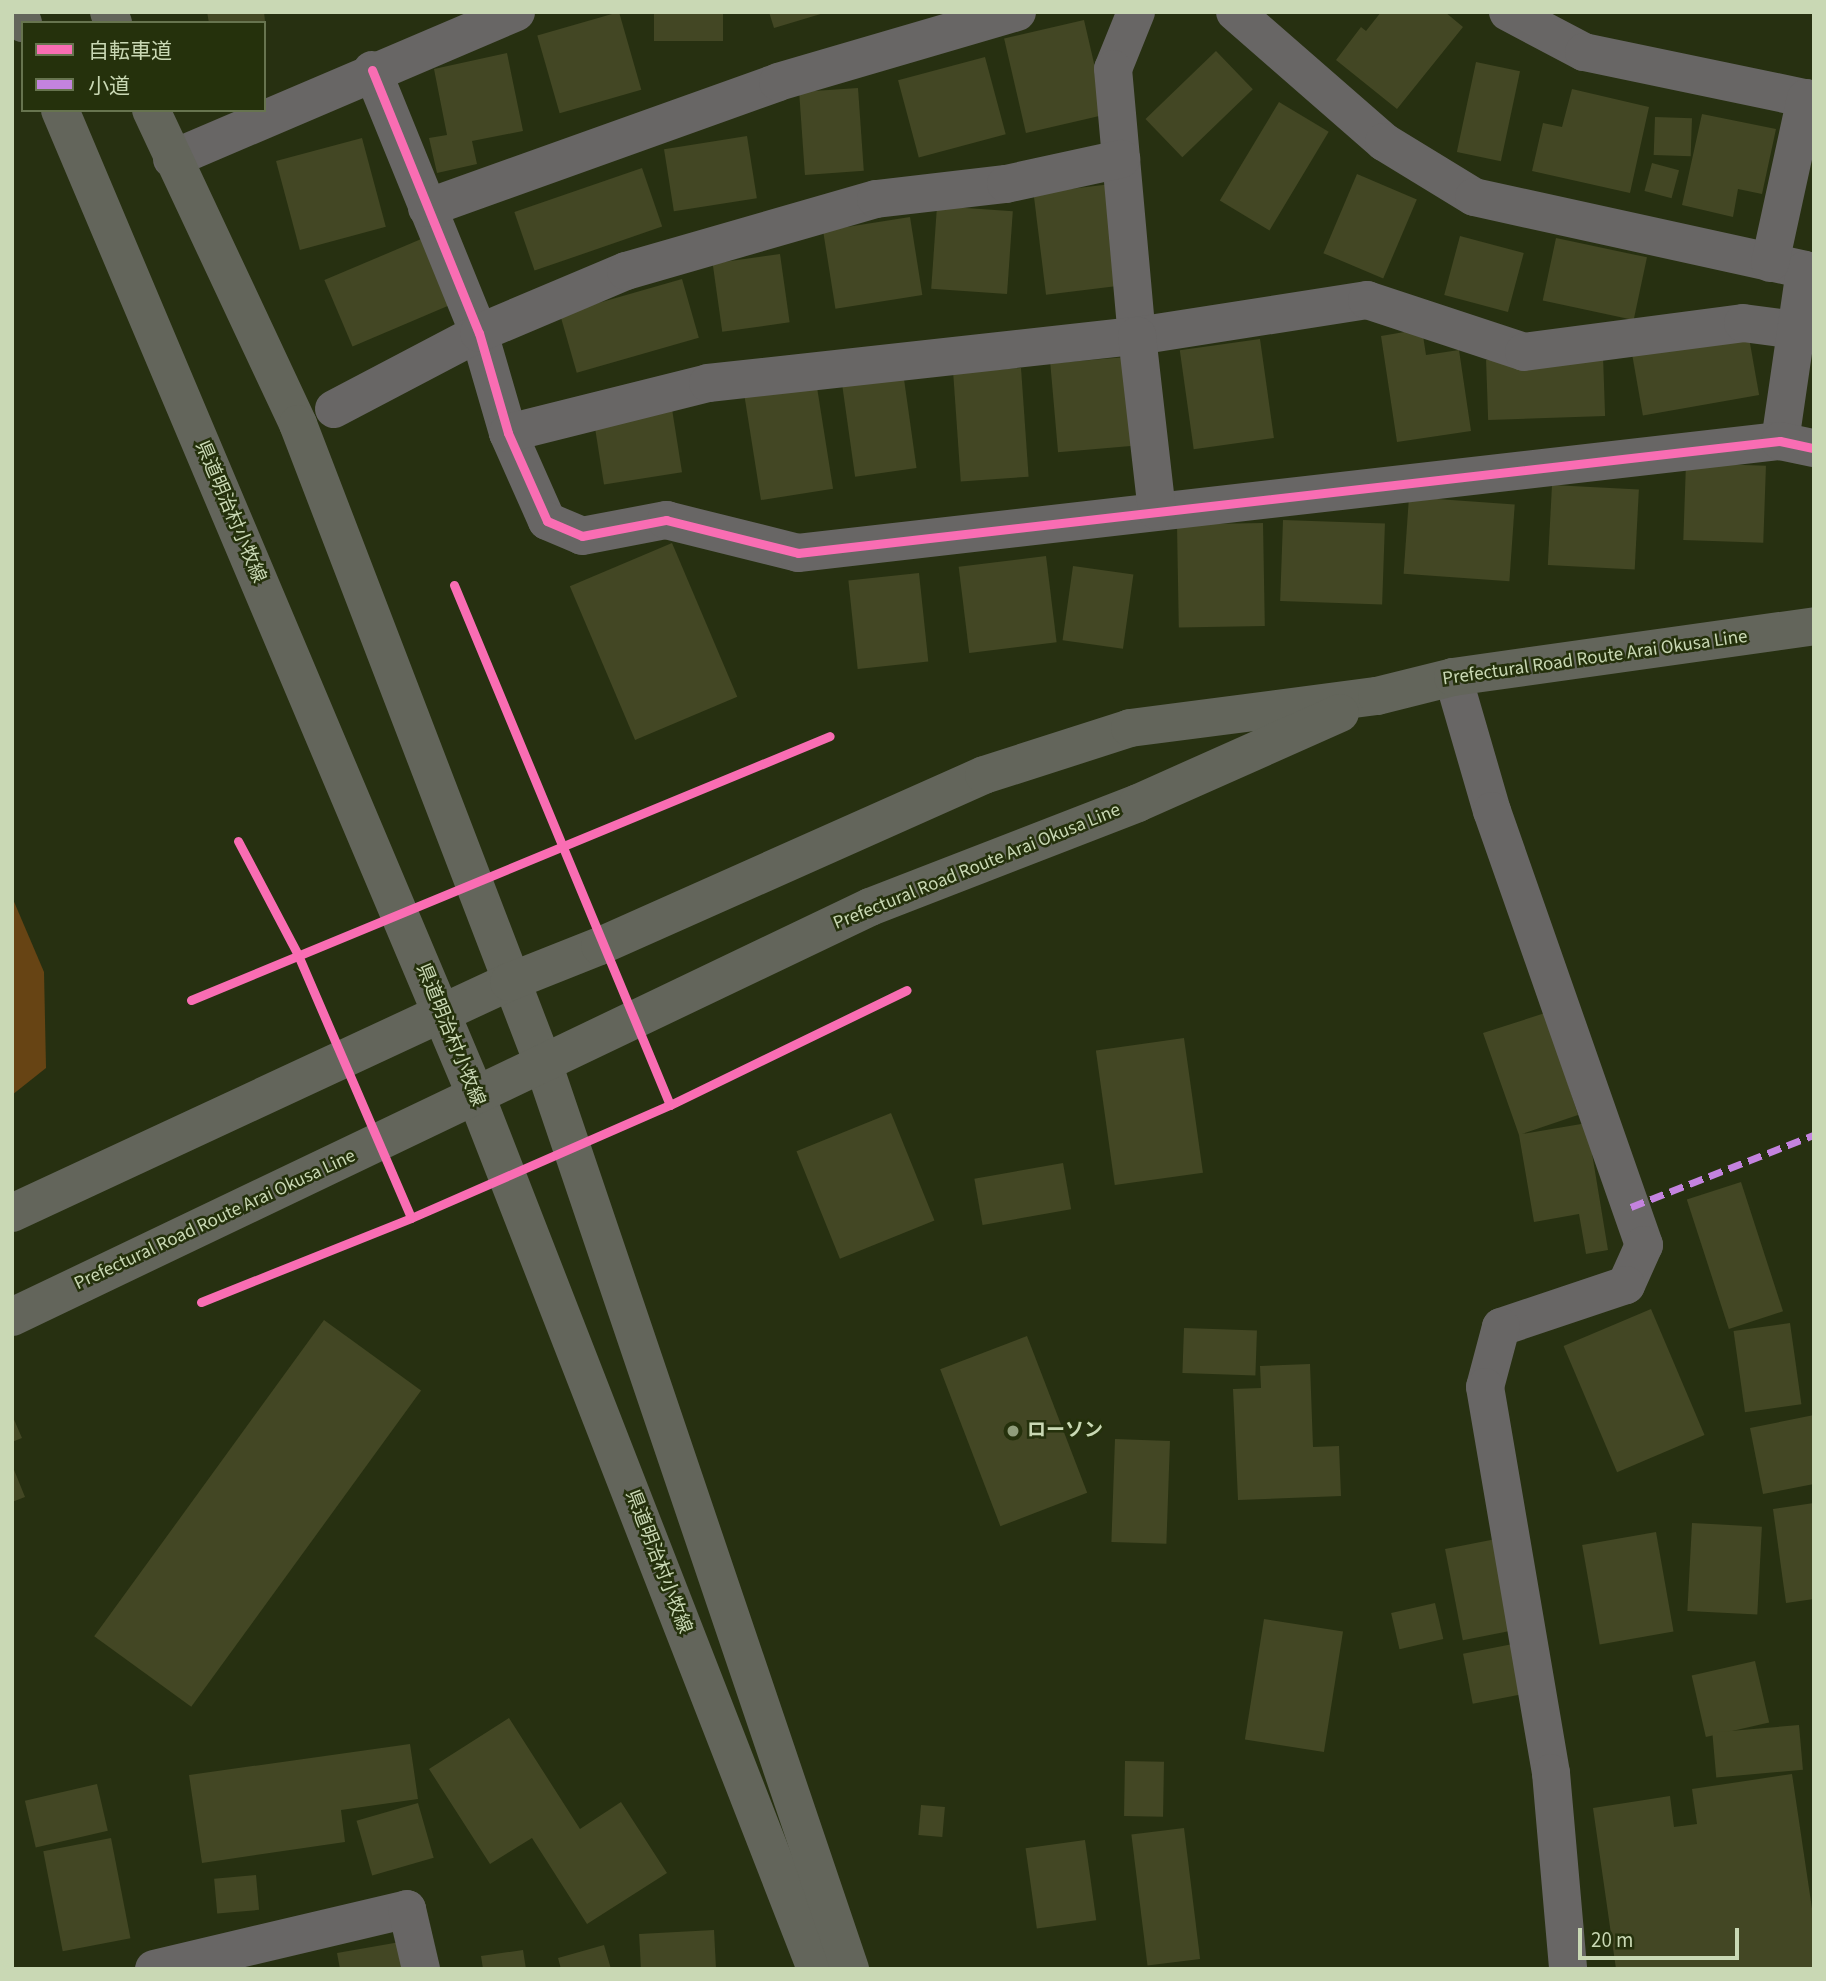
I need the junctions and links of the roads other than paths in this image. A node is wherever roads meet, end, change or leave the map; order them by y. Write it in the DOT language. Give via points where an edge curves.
graph roads {
  1 [pos="516,12"];
  2 [pos="1017,12"];
  3 [pos="1136,12"];
  4 [pos="1235,12"];
  5 [pos="1508,12"];
  6 [pos="372,70"];
  7 [pos="1810,99"];
  8 [pos="61,112"];
  9 [pos="152,112"];
  10 [pos="172,159"];
  11 [pos="1121,159"];
  12 [pos="427,208"];
  13 [pos="1770,262"];
  14 [pos="1796,330"];
  15 [pos="478,333"];
  16 [pos="1137,336"];
  17 [pos="334,409"];
  18 [pos="508,433"];
  19 [pos="1797,444"];
  20 [pos="1157,511"];
  21 [pos="1814,626"];
  22 [pos="1453,677"];
  23 [pos="1377,696"];
  24 [pos="509,982"];
  25 [pos="443,1016"];
  26 [pos="543,1063"];
  27 [pos="476,1096"];
  28 [pos="12,1213"];
  29 [pos="12,1317"];
  30 [pos="154,1969"];
  31 [pos="421,1969"];
  32 [pos="816,1969"];
  33 [pos="850,1969"];
  34 [pos="1569,1969"];
  1 -- 6 [label="street"];
  2 -- 12 [label="street" via="778,82"];
  3 -- 11 [label="street" via="1113,69"];
  4 -- 13 [label="street" via="1384,142 1474,197"];
  5 -- 7 [label="street" via="1584,52"];
  6 -- 10 [label="street"];
  6 -- 12 [label="street"];
  7 -- 13 [label="street"];
  8 -- 25 [label="main road, 県道明治村小牧線"];
  9 -- 10 [label="main road"];
  10 -- 24 [label="main road" via="298,424"];
  11 -- 15 [label="street" via="1006,184 876,199 626,271"];
  11 -- 16 [label="street"];
  12 -- 15 [label="street"];
  13 -- 14 [label="street" via="1805,270"];
  14 -- 16 [label="street" via="1743,323 1524,352 1367,300"];
  14 -- 19 [label="street"];
  15 -- 17 [label="street"];
  15 -- 18 [label="street"];
  16 -- 18 [label="street" via="708,383"];
  16 -- 20 [label="street"];
  18 -- 20 [label="street" via="547,521 582,536 666,520 798,553"];
  19 -- 20 [label="street"];
  21 -- 22 [label="main road, Prefectural Road Route Arai Okusa Line"];
  22 -- 23 [label="main road, Prefectural Road Route Arai Okusa Line"];
  22 -- 34 [label="street" via="1492,811 1644,1245 1626,1285 1500,1327 1485,1387 1551,1773"];
  23 -- 24 [label="main road, Prefectural Road Route Arai Okusa Line" via="1130,728 984,775"];
  23 -- 26 [label="main road, Prefectural Road Route Arai Okusa Line" via="1138,803 870,907"];
  24 -- 25 [label="main road, Prefectural Road Route Arai Okusa Line"];
  24 -- 26 [label="main road"];
  25 -- 27 [label="main road, 県道明治村小牧線"];
  25 -- 28 [label="main road, Prefectural Road Route Arai Okusa Line"];
  26 -- 27 [label="main road, Prefectural Road Route Arai Okusa Line"];
  26 -- 33 [label="main road"];
  27 -- 29 [label="main road, Prefectural Road Route Arai Okusa Line"];
  27 -- 32 [label="main road, 県道明治村小牧線"];
  30 -- 31 [label="street" via="407,1909"];
}
